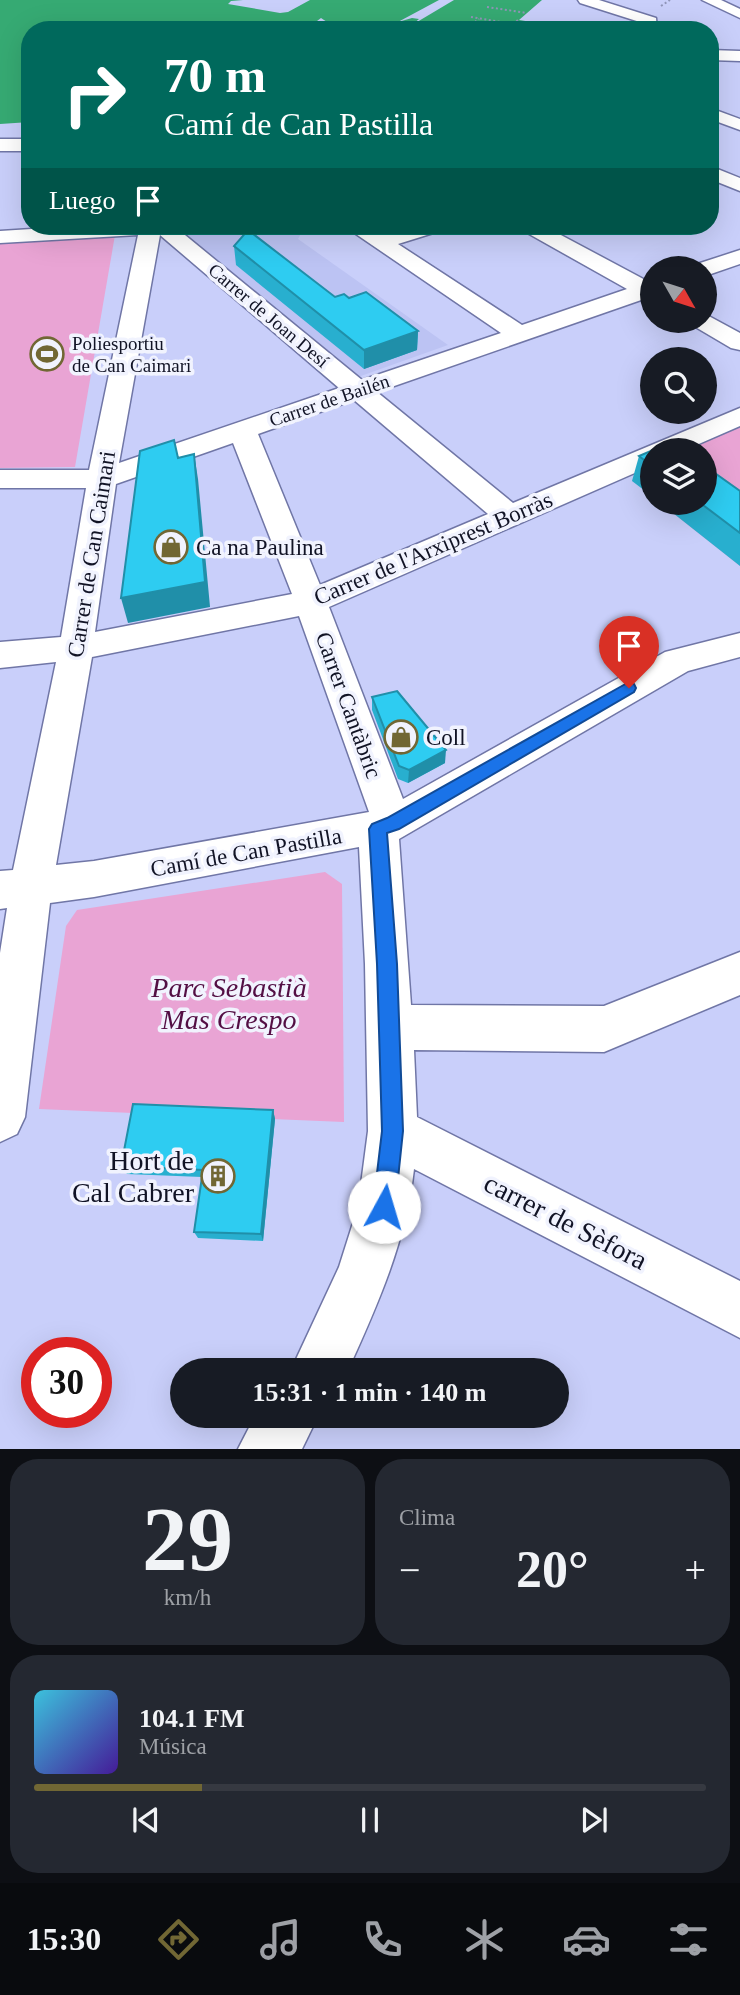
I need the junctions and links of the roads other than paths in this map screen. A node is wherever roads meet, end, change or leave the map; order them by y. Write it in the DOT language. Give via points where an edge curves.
graph roads {
  1 [pos="585,0"];
  2 [pos="709,0"];
  3 [pos="662,9"];
  4 [pos="740,15"];
  5 [pos="638,21"];
  6 [pos="654,21"];
  7 [pos="719,55"];
  8 [pos="740,56"];
  9 [pos="719,117"];
  10 [pos="740,125"];
  11 [pos="0,145"];
  12 [pos="21,145"];
  13 [pos="719,176"];
  14 [pos="740,185"];
  15 [pos="28,235"];
  16 [pos="149,235"];
  17 [pos="173,235"];
  18 [pos="370,235"];
  19 [pos="405,235"];
  20 [pos="546,235"];
  21 [pos="0,237"];
  22 [pos="381,242"];
  23 [pos="740,257"];
  24 [pos="718,265"];
  25 [pos="640,286"];
  26 [pos="640,294"];
  27 [pos="718,330"];
  28 [pos="519,334"];
  29 [pos="740,343"];
  30 [pos="359,389"];
  31 [pos="740,416"];
  32 [pos="242,430"];
  33 [pos="690,438"];
  34 [pos="640,460"];
  35 [pos="0,479"];
  36 [pos="102,479"];
  37 [pos="509,516"];
  38 [pos="312,602"];
  39 [pos="740,645"];
  40 [pos="76,648"];
  41 [pos="0,655"];
  42 [pos="385,827"];
  43 [pos="15,888"];
  44 [pos="740,973"];
  45 [pos="388,1027"];
  46 [pos="0,1117"];
  47 [pos="393,1131"];
  48 [pos="740,1310"];
  49 [pos="324,1358"];
  50 [pos="281,1428"];
  51 [pos="268,1449"];
  1 -- 5 [label="street"];
  2 -- 4 [label="street"];
  3 -- 6 [label="street"];
  7 -- 8 [label="street"];
  9 -- 10 [label="street"];
  11 -- 12 [label="street"];
  13 -- 14 [label="street"];
  15 -- 21 [label="street"];
  16 -- 36 [label="street, Carrer de Can Caimari"];
  17 -- 30 [label="street, Carrer de Joan Desí"];
  18 -- 22 [label="street"];
  19 -- 22 [label="street"];
  20 -- 25 [label="street"];
  22 -- 28 [label="street"];
  23 -- 24 [label="street"];
  26 -- 28 [label="street, Carrer de Bailén"];
  27 -- 29 [label="street"];
  28 -- 30 [label="street, Carrer de Bailén"];
  30 -- 32 [label="street, Carrer de Bailén"];
  30 -- 37 [label="street, Carrer de Joan Desí"];
  31 -- 33 [label="street"];
  32 -- 36 [label="street, Carrer de Bailén"];
  32 -- 38 [label="street, Carrer Cantàbric"];
  34 -- 37 [label="street, Carrer de l'Arxiprest Borràs"];
  35 -- 36 [label="street, Carrer de Bailén"];
  36 -- 40 [label="street, Carrer de Can Caimari"];
  37 -- 38 [label="street, Carrer de l'Arxiprest Borràs"];
  38 -- 40 [label="street, Carrer de l'Arxiprest Borràs"];
  38 -- 42 [label="street, Carrer Cantàbric"];
  39 -- 42 [label="street, Camí de Can Pastilla" via="677,661"];
  40 -- 41 [label="street, Carrer de l'Arxiprest Borràs"];
  40 -- 43 [label="street, Carrer de Can Caimari"];
  42 -- 43 [label="street, Camí de Can Pastilla" via="94,879"];
  42 -- 45 [label="street, Carrer Cantàbric"];
  43 -- 46 [label="street, Carrer de Can Caimari"];
  44 -- 45 [label="street" via="604,1029"];
  45 -- 47 [label="street, Carrer Cantàbric"];
  47 -- 48 [label="street, carrer de Sèfora"];
  47 -- 49 [label="street, Carrer Cantàbric" via="377,1230 363,1275"];
  50 -- 51 [label="street"];
}
